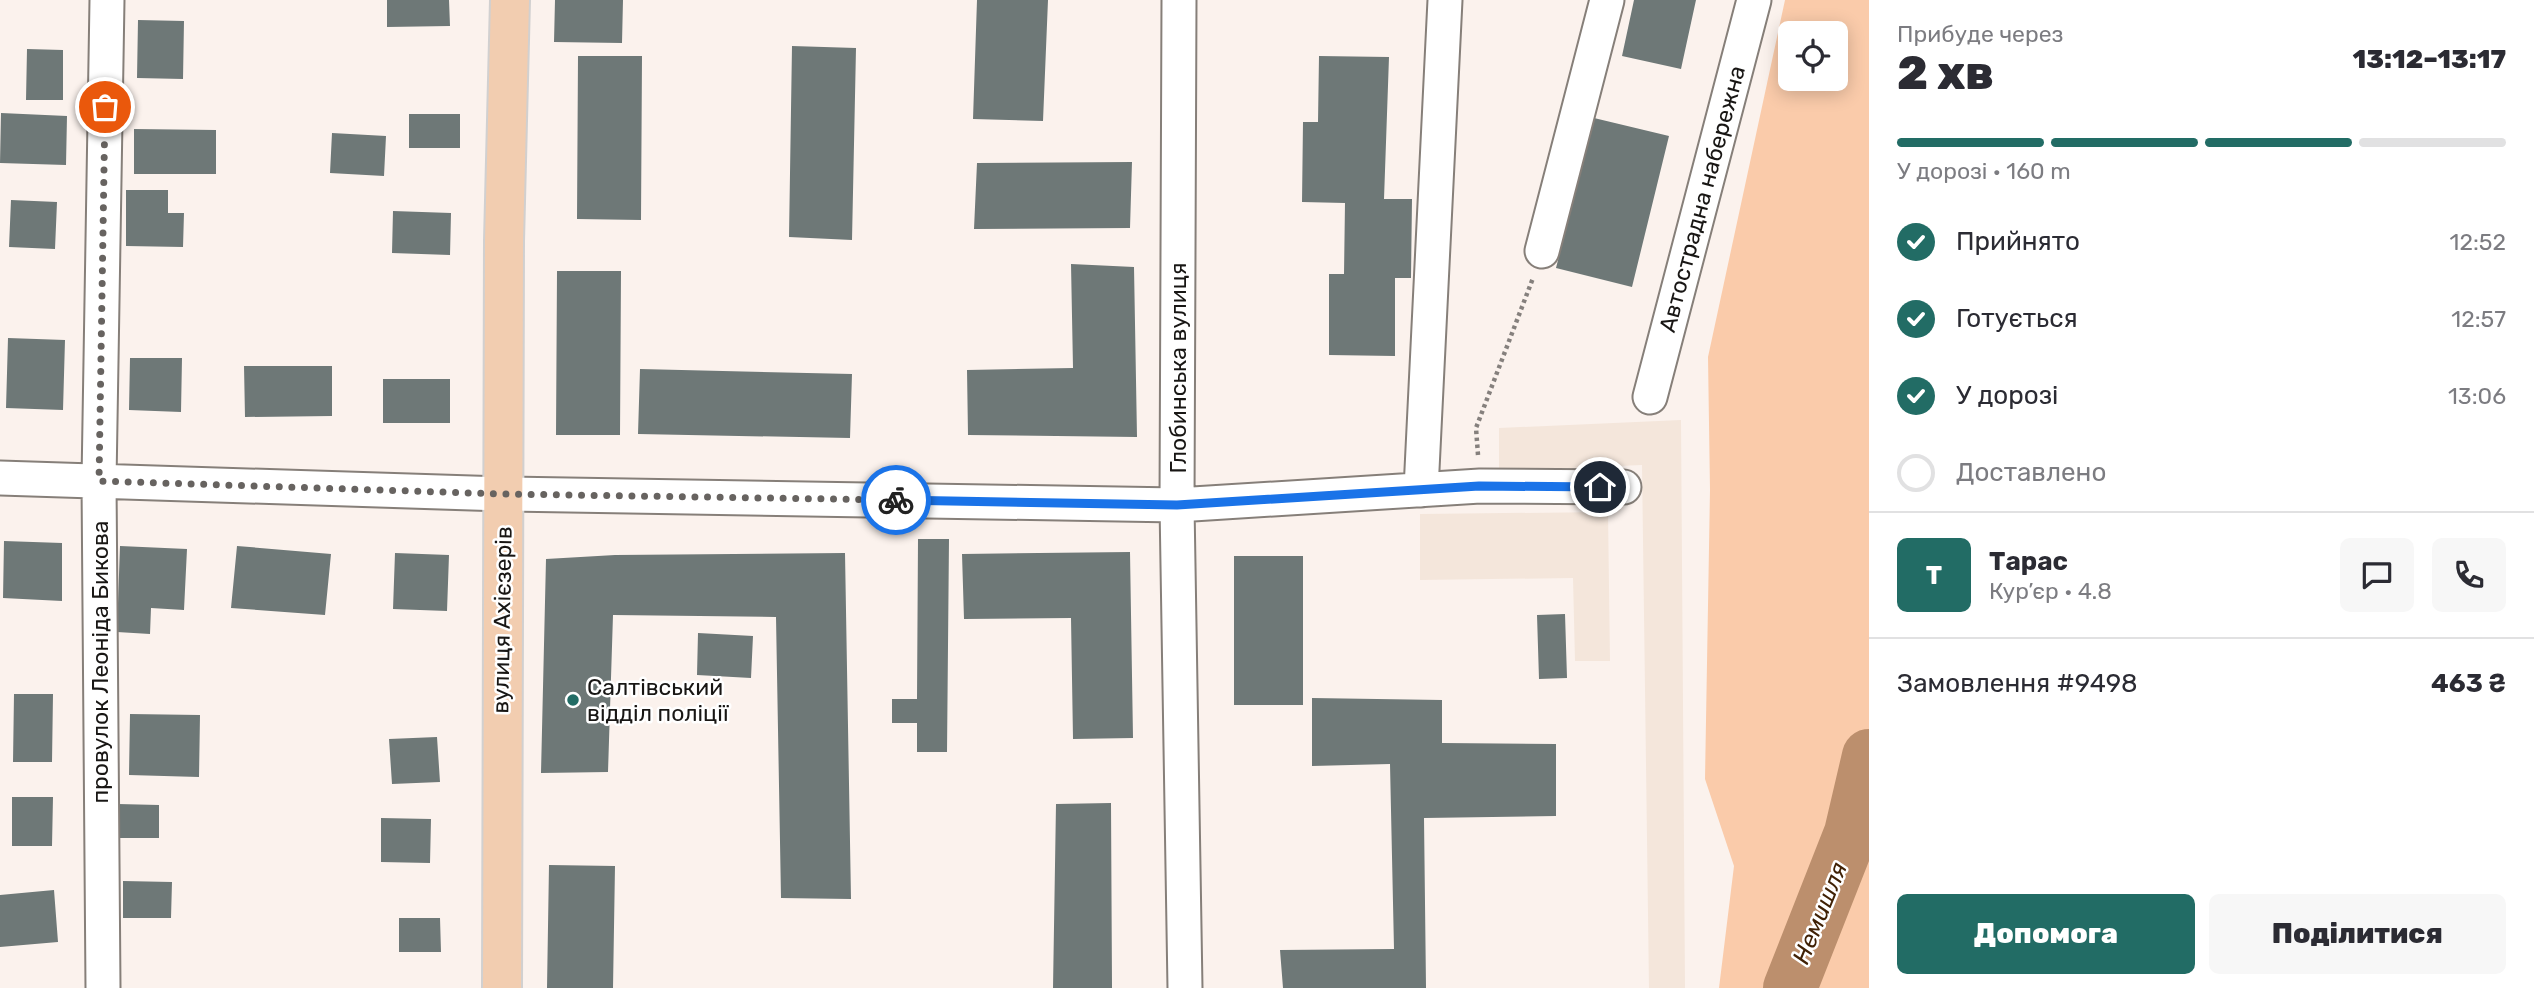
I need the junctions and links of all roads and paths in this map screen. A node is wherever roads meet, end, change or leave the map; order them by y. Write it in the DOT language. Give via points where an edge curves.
graph roads {
  1 [pos="107,0"];
  2 [pos="510,0"];
  3 [pos="1178,0"];
  4 [pos="1445,0"];
  5 [pos="1607,0"];
  6 [pos="1754,0"];
  7 [pos="1542,251"];
  8 [pos="1650,397"];
  9 [pos="0,478"];
  10 [pos="99,481"];
  11 [pos="1479,486"];
  12 [pos="1624,487"];
  13 [pos="1421,490"];
  14 [pos="503,494"];
  15 [pos="1177,505"];
  16 [pos="103,988"];
  17 [pos="502,988"];
  18 [pos="1185,988"];
  1 -- 10 [label="street, провулок Леоніда Бикова"];
  2 -- 14 [label="main road, вулиця Ахієзерів"];
  3 -- 15 [label="street, Глобинська вулиця"];
  4 -- 13 [label="street"];
  5 -- 7 [label="street"];
  6 -- 8 [label="street, Автострадна набережна"];
  7 -- 11 [label="path" via="1476,428"];
  9 -- 10 [label="street"];
  10 -- 14 [label="street"];
  10 -- 16 [label="street, провулок Леоніда Бикова"];
  11 -- 12 [label="street"];
  11 -- 13 [label="street"];
  13 -- 15 [label="street"];
  14 -- 15 [label="street"];
  14 -- 17 [label="main road, вулиця Ахієзерів"];
  15 -- 18 [label="street, Глобинська вулиця"];
}
